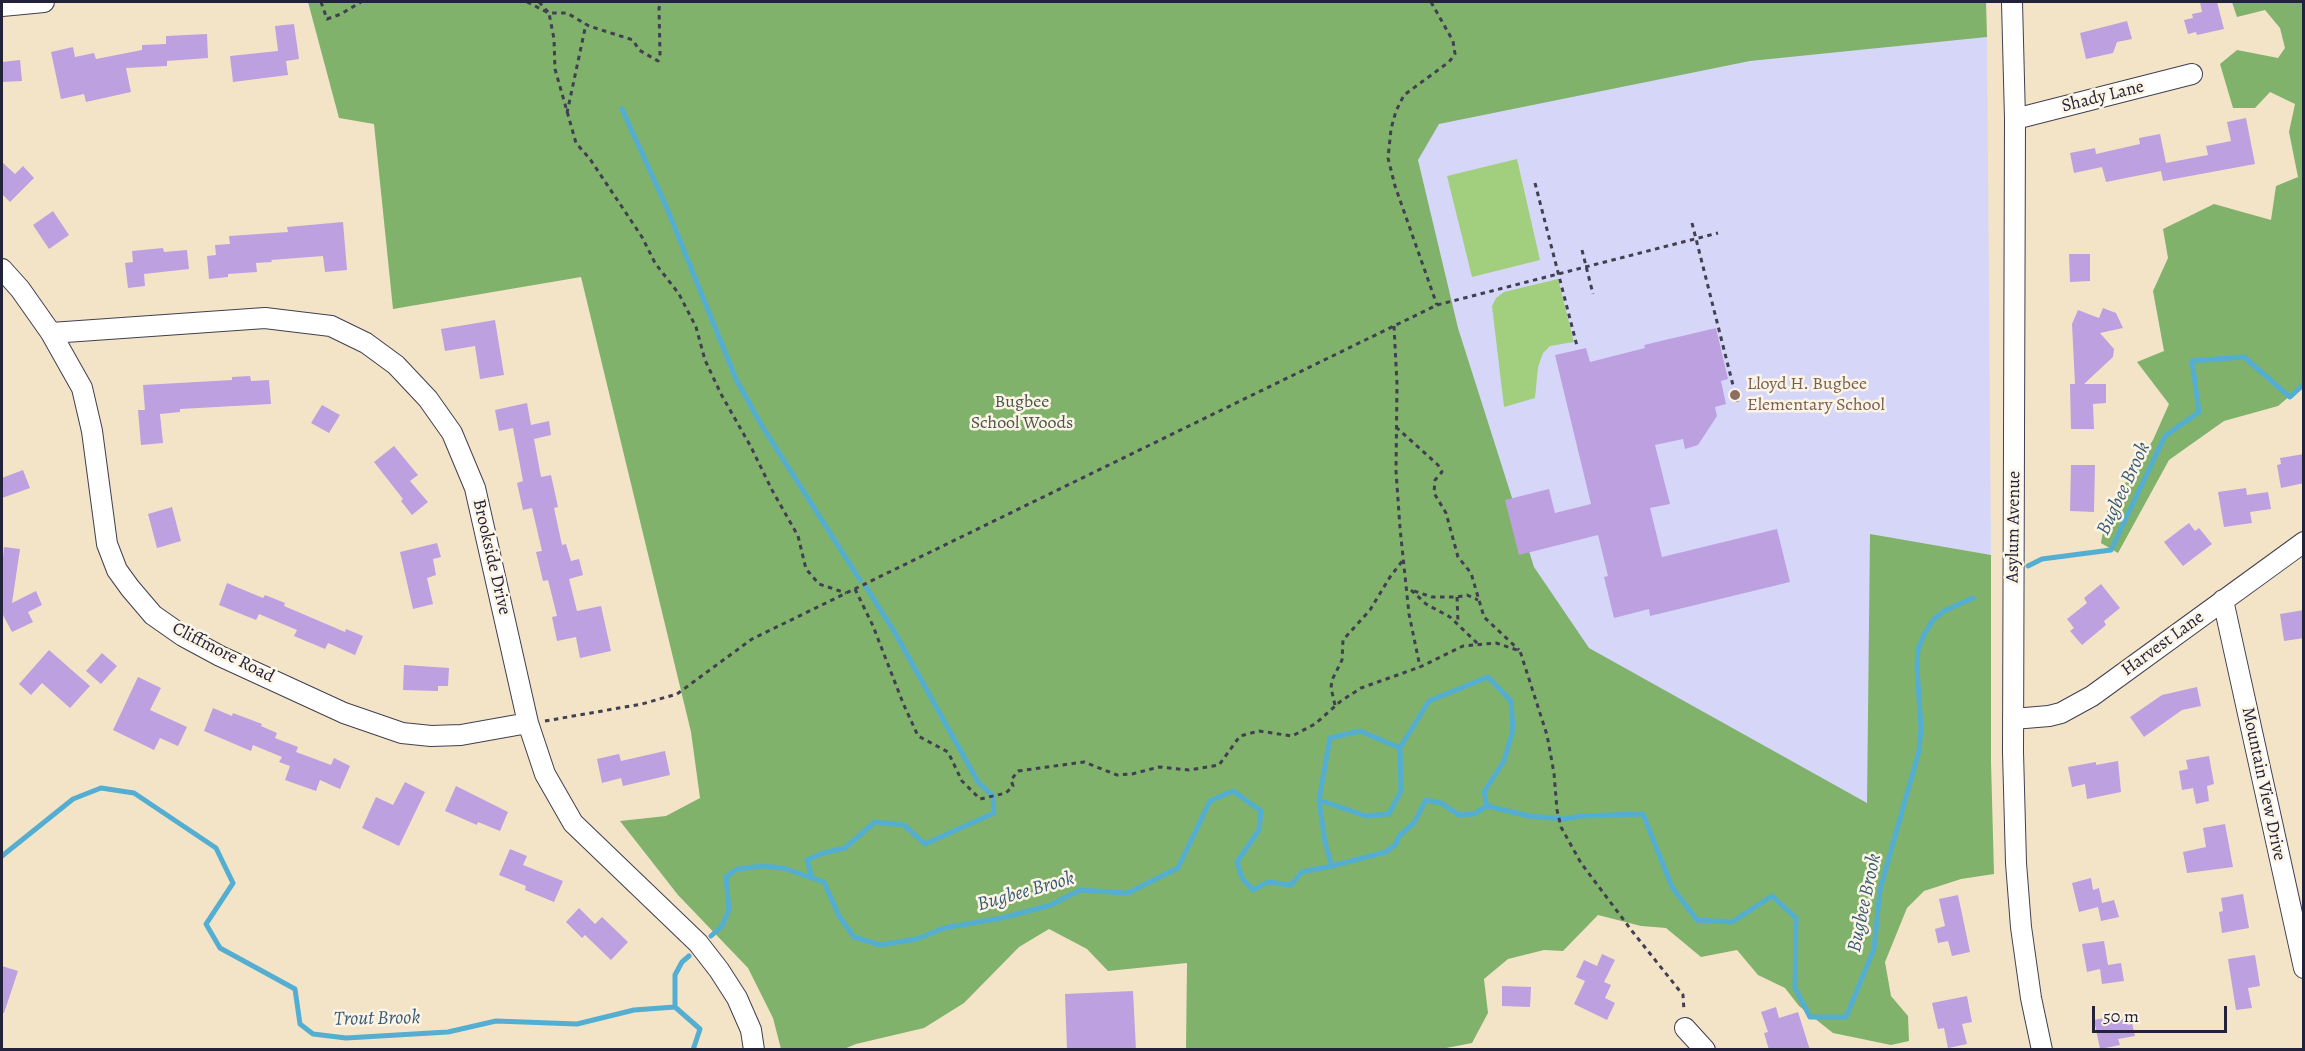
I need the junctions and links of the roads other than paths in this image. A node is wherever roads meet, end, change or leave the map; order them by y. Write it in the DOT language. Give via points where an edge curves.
graph roads {
  1 [pos="44,2"];
  2 [pos="2012,2"];
  3 [pos="2,6"];
  4 [pos="2192,74"];
  5 [pos="2015,119"];
  6 [pos="2,268"];
  7 [pos="51,333"];
  8 [pos="2304,542"];
  9 [pos="2223,600"];
  10 [pos="2013,719"];
  11 [pos="528,723"];
  12 [pos="2304,968"];
  13 [pos="1685,1028"];
  14 [pos="754,1050"];
  15 [pos="1705,1050"];
  16 [pos="2042,1050"];
  1 -- 3 [label="street"];
  2 -- 5 [label="street, Asylum Avenue"];
  4 -- 5 [label="street, Shady Lane"];
  5 -- 10 [label="street, Asylum Avenue"];
  6 -- 7 [label="street, Cliffmore Road"];
  7 -- 11 [label="street, Cliffmore Road" via="82,388 92,431 107,544 117,570 153,615 220,656 344,713 402,733 461,735"];
  7 -- 11 [label="street, Brookside Drive" via="265,318 331,326 366,343 396,365 429,399 452,433 475,488"];
  8 -- 9 [label="street, Harvest Lane"];
  9 -- 10 [label="street, Harvest Lane" via="2072,708 2049,716"];
  9 -- 12 [label="street, Mountain View Drive"];
  10 -- 16 [label="street, Asylum Avenue" via="2019,906"];
  11 -- 14 [label="street, Brookside Drive" via="545,774 573,822 698,943 737,998"];
  13 -- 15 [label="street"];
}
